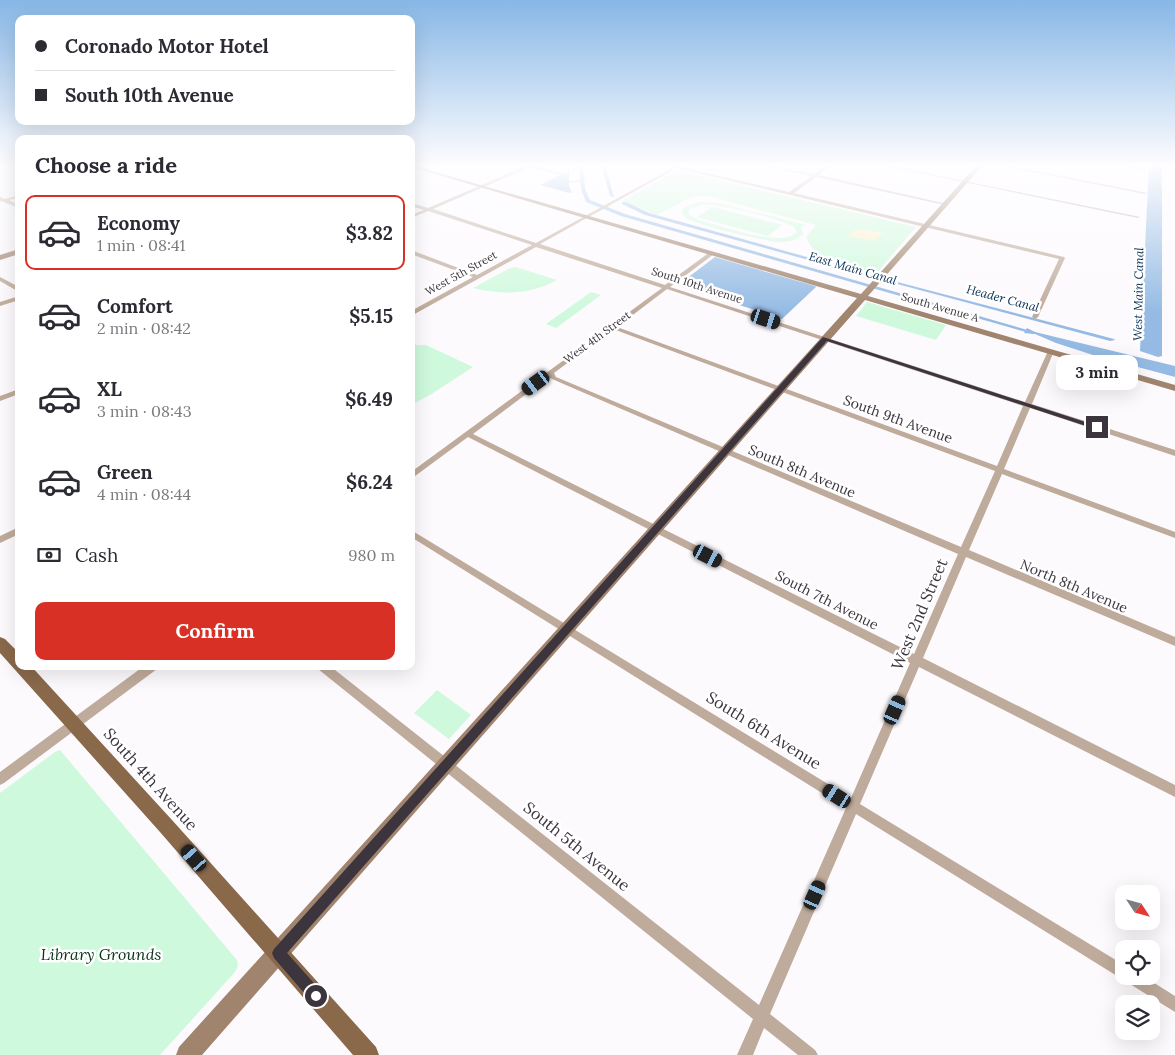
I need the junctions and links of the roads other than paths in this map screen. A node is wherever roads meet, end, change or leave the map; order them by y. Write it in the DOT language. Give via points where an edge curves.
graph roads {
  1 [pos="441,214"];
  2 [pos="581,214"];
  3 [pos="591,214"];
  4 [pos="876,214"];
  5 [pos="936,214"];
  6 [pos="1124,214"];
  7 [pos="587,216"];
  8 [pos="1138,217"];
  9 [pos="926,226"];
  10 [pos="536,245"];
  11 [pos="15,252"];
  12 [pos="415,253"];
  13 [pos="712,253"];
  14 [pos="0,258"];
  15 [pos="478,277"];
  16 [pos="0,279"];
  17 [pos="666,286"];
  18 [pos="15,288"];
  19 [pos="869,290"];
  20 [pos="15,299"];
  21 [pos="0,304"];
  22 [pos="415,312"];
  23 [pos="1035,317"];
  24 [pos="612,327"];
  25 [pos="825,338"];
  26 [pos="1051,351"];
  27 [pos="550,373"];
  28 [pos="1175,388"];
  29 [pos="780,390"];
  30 [pos="15,393"];
  31 [pos="0,399"];
  32 [pos="1028,404"];
  33 [pos="468,434"];
  34 [pos="725,451"];
  35 [pos="1175,452"];
  36 [pos="999,470"];
  37 [pos="415,473"];
  38 [pos="655,530"];
  39 [pos="15,532"];
  40 [pos="415,535"];
  41 [pos="1175,535"];
  42 [pos="0,540"];
  43 [pos="963,554"];
  44 [pos="567,629"];
  45 [pos="1175,642"];
  46 [pos="0,643"];
  47 [pos="15,660"];
  48 [pos="917,661"];
  49 [pos="24,670"];
  50 [pos="148,670"];
  51 [pos="327,670"];
  52 [pos="74,725"];
  53 [pos="446,765"];
  54 [pos="0,779"];
  55 [pos="1175,791"];
  56 [pos="854,806"];
  57 [pos="278,953"];
  58 [pos="1115,967"];
  59 [pos="1143,985"];
  60 [pos="1175,1005"];
  61 [pos="762,1017"];
  62 [pos="187,1055"];
  63 [pos="368,1055"];
  64 [pos="745,1055"];
  65 [pos="810,1055"];
  1 -- 10 [label="street, South 10th Avenue"];
  2 -- 7 [label="street, South Avenue A"];
  3 -- 7 [label="street, West 5th Street"];
  4 -- 9 [label="street"];
  5 -- 9 [label="street"];
  6 -- 8 [label="street"];
  7 -- 10 [label="street, West 5th Street"];
  7 -- 13 [label="street, South Avenue A"];
  9 -- 19 [label="street"];
  9 -- 23 [label="street" via="1062,258"];
  10 -- 15 [label="street, West 5th Street"];
  10 -- 17 [label="street, South 10th Avenue"];
  11 -- 14 [label="street"];
  12 -- 15 [label="street"];
  13 -- 17 [label="street, West 4th Street"];
  13 -- 19 [label="street, South Avenue A"];
  15 -- 22 [label="street, West 5th Street"];
  16 -- 18 [label="street"];
  17 -- 24 [label="street, West 4th Street"];
  17 -- 25 [label="street, South 10th Avenue"];
  19 -- 25 [label="street"];
  19 -- 26 [label="street, South Avenue A"];
  20 -- 21 [label="street"];
  24 -- 27 [label="street, West 4th Street"];
  24 -- 29 [label="street, South 9th Avenue"];
  25 -- 29 [label="street"];
  25 -- 32 [label="street, South 10th Avenue"];
  26 -- 28 [label="street, South Avenue A"];
  26 -- 32 [label="street, West 2nd Street"];
  27 -- 33 [label="street, West 4th Street"];
  27 -- 34 [label="street, South 8th Avenue" via="554,378"];
  29 -- 34 [label="street"];
  29 -- 36 [label="street, South 9th Avenue"];
  30 -- 31 [label="street"];
  32 -- 35 [label="street, South 10th Avenue"];
  32 -- 36 [label="street, West 2nd Street"];
  33 -- 37 [label="street, West 4th Street"];
  33 -- 38 [label="street, South 7th Avenue"];
  34 -- 38 [label="street"];
  34 -- 43 [label="street, South 8th Avenue"];
  36 -- 41 [label="street, South 9th Avenue"];
  36 -- 43 [label="street, West 2nd Street"];
  38 -- 44 [label="street"];
  38 -- 48 [label="street, South 7th Avenue"];
  39 -- 42 [label="street"];
  40 -- 44 [label="street, South 6th Avenue"];
  43 -- 45 [label="street, North 8th Avenue"];
  43 -- 48 [label="street, West 2nd Street"];
  44 -- 53 [label="street"];
  44 -- 56 [label="street, South 6th Avenue"];
  46 -- 47 [label="main road, South 4th Avenue"];
  48 -- 55 [label="street, South 7th Avenue"];
  48 -- 56 [label="street, West 2nd Street"];
  49 -- 52 [label="main road, South 4th Avenue"];
  50 -- 52 [label="street"];
  51 -- 53 [label="street, South 5th Avenue"];
  52 -- 54 [label="street"];
  52 -- 57 [label="main road, South 4th Avenue"];
  53 -- 57 [label="street"];
  53 -- 61 [label="street, South 5th Avenue"];
  56 -- 58 [label="street, South 6th Avenue"];
  56 -- 61 [label="street, West 2nd Street"];
  57 -- 62 [label="street"];
  57 -- 63 [label="main road, South 4th Avenue"];
  59 -- 60 [label="street"];
  61 -- 64 [label="street, West 2nd Street"];
  61 -- 65 [label="street, South 5th Avenue"];
}
